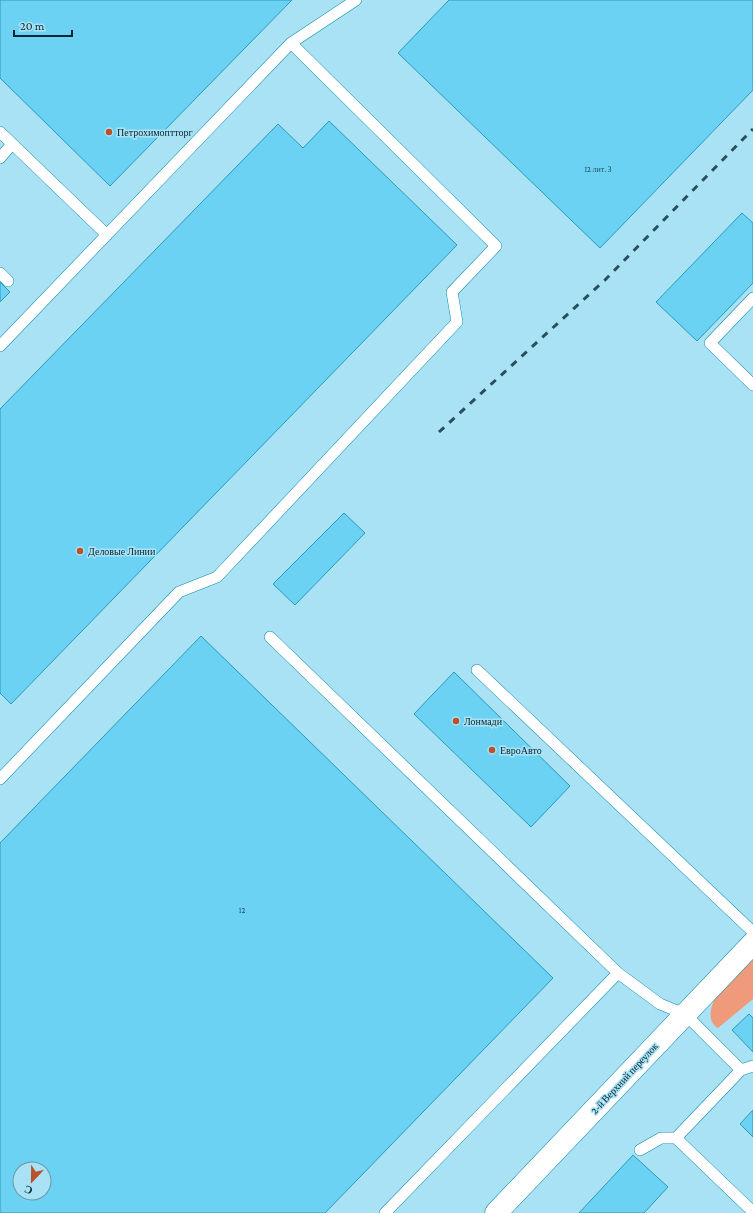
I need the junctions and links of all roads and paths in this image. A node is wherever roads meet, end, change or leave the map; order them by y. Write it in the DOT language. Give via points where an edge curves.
graph roads {
  1 [pos="356,0"];
  2 [pos="291,43"];
  3 [pos="0,132"];
  4 [pos="12,144"];
  5 [pos="0,158"];
  6 [pos="107,235"];
  7 [pos="753,298"];
  8 [pos="0,346"];
  9 [pos="753,385"];
  10 [pos="270,637"];
  11 [pos="476,670"];
  12 [pos="0,779"];
  13 [pos="753,932"];
  14 [pos="753,943"];
  15 [pos="618,973"];
  16 [pos="685,1014"];
  17 [pos="753,1066"];
  18 [pos="741,1070"];
  19 [pos="676,1138"];
  20 [pos="640,1150"];
  21 [pos="753,1212"];
  22 [pos="385,1213"];
  23 [pos="496,1213"];
  1 -- 2 [label="lane"];
  2 -- 6 [label="lane"];
  2 -- 12 [label="lane" via="496,246 452,292 457,322 217,577 180,592"];
  3 -- 4 [label="lane"];
  4 -- 5 [label="lane"];
  4 -- 6 [label="lane"];
  6 -- 8 [label="lane"];
  7 -- 9 [label="lane" via="710,343"];
  10 -- 15 [label="lane"];
  11 -- 13 [label="lane"];
  14 -- 16 [label="street, 2-й Верхний переулок"];
  15 -- 16 [label="lane" via="660,1004"];
  15 -- 22 [label="lane"];
  16 -- 18 [label="lane"];
  16 -- 23 [label="street, 2-й Верхний переулок"];
  17 -- 18 [label="lane"];
  18 -- 19 [label="lane"];
  19 -- 20 [label="lane" via="662,1138"];
  19 -- 21 [label="lane"];
}
